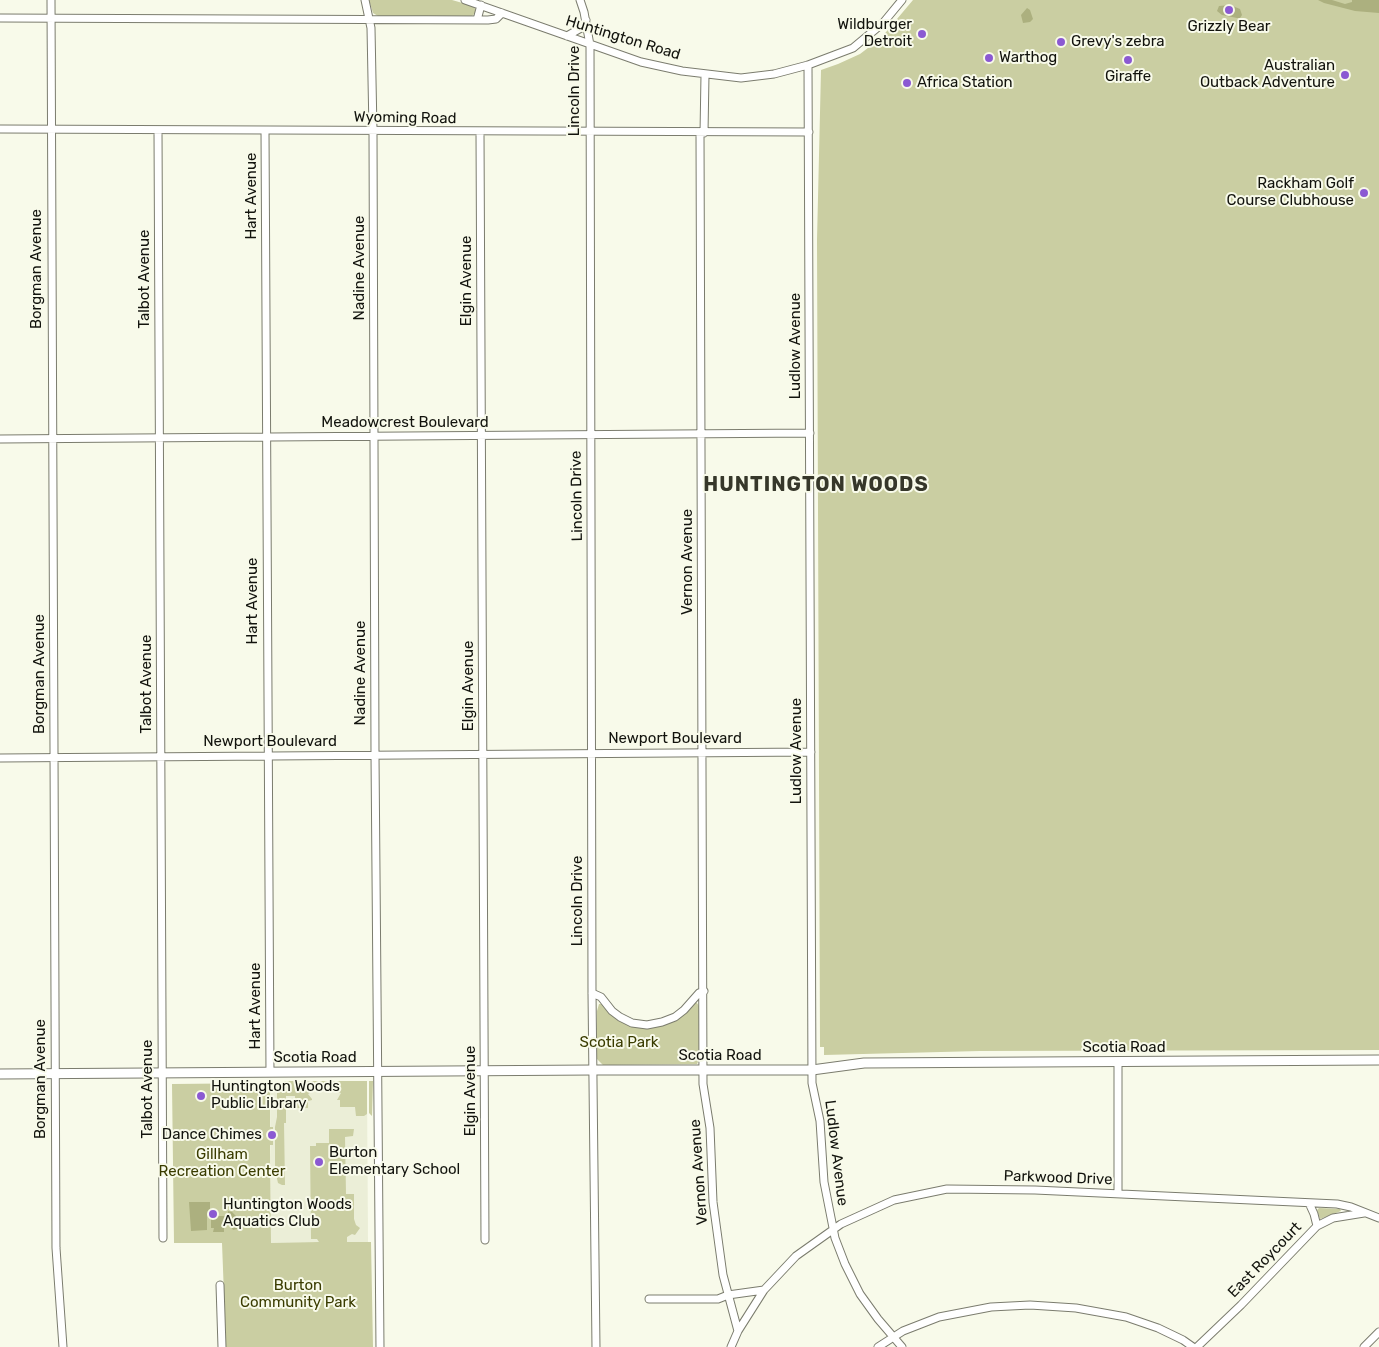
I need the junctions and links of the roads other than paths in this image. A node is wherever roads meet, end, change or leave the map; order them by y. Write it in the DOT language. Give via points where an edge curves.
graph roads {
  1 [pos="51,0"];
  2 [pos="365,0"];
  3 [pos="465,0"];
  4 [pos="580,0"];
  5 [pos="902,0"];
  6 [pos="481,5"];
  7 [pos="502,13"];
  8 [pos="0,18"];
  9 [pos="51,18"];
  10 [pos="369,19"];
  11 [pos="477,20"];
  12 [pos="586,20"];
  13 [pos="567,36"];
  14 [pos="590,45"];
  15 [pos="808,65"];
  16 [pos="705,75"];
  17 [pos="0,129"];
  18 [pos="51,130"];
  19 [pos="158,130"];
  20 [pos="265,130"];
  21 [pos="373,131"];
  22 [pos="480,132"];
  23 [pos="589,132"];
  24 [pos="809,132"];
  25 [pos="702,133"];
  26 [pos="810,433"];
  27 [pos="701,434"];
  28 [pos="591,435"];
  29 [pos="374,436"];
  30 [pos="481,436"];
  31 [pos="267,437"];
  32 [pos="159,438"];
  33 [pos="0,439"];
  34 [pos="52,439"];
  35 [pos="703,752"];
  36 [pos="811,752"];
  37 [pos="592,753"];
  38 [pos="483,754"];
  39 [pos="268,755"];
  40 [pos="375,755"];
  41 [pos="161,756"];
  42 [pos="0,758"];
  43 [pos="53,758"];
  44 [pos="704,991"];
  45 [pos="592,993"];
  46 [pos="1379,1060"];
  47 [pos="1118,1062"];
  48 [pos="593,1070"];
  49 [pos="704,1070"];
  50 [pos="812,1070"];
  51 [pos="377,1071"];
  52 [pos="484,1071"];
  53 [pos="270,1072"];
  54 [pos="162,1073"];
  55 [pos="0,1074"];
  56 [pos="55,1074"];
  57 [pos="1118,1194"];
  58 [pos="1309,1204"];
  59 [pos="1365,1213"];
  60 [pos="1379,1218"];
  61 [pos="1317,1226"];
  62 [pos="833,1229"];
  63 [pos="163,1238"];
  64 [pos="485,1240"];
  65 [pos="220,1285"];
  66 [pos="764,1290"];
  67 [pos="728,1295"];
  68 [pos="648,1299"];
  69 [pos="738,1331"];
  70 [pos="1379,1332"];
  71 [pos="892,1336"];
  72 [pos="63,1347"];
  73 [pos="222,1347"];
  74 [pos="380,1347"];
  75 [pos="596,1347"];
  76 [pos="731,1347"];
  77 [pos="878,1347"];
  78 [pos="902,1347"];
  79 [pos="1195,1347"];
  80 [pos="1364,1347"];
  1 -- 9 [label="street, Borgman Avenue"];
  2 -- 10 [label="street, Nadine Avenue"];
  3 -- 6 [label="street, Huntington Road"];
  4 -- 12 [label="street, Lincoln Drive"];
  5 -- 15 [label="street, Huntington Road" via="860,43"];
  6 -- 7 [label="street, Huntington Road"];
  6 -- 11 [label="street"];
  7 -- 11 [label="street" via="496,19"];
  7 -- 13 [label="street, Huntington Road"];
  8 -- 9 [label="street"];
  9 -- 10 [label="street"];
  9 -- 18 [label="street, Borgman Avenue"];
  10 -- 11 [label="street"];
  10 -- 21 [label="street, Nadine Avenue"];
  12 -- 13 [label="street" via="581,28"];
  12 -- 14 [label="street, Lincoln Drive"];
  13 -- 14 [label="street, Huntington Road"];
  14 -- 16 [label="street, Huntington Road" via="659,67"];
  14 -- 23 [label="street, Lincoln Drive"];
  15 -- 16 [label="street, Huntington Road" via="758,76 731,78"];
  15 -- 24 [label="street, Ludlow Avenue"];
  16 -- 25 [label="street, Vernon Avenue"];
  17 -- 18 [label="street, Wyoming Road"];
  18 -- 19 [label="street, Wyoming Road"];
  18 -- 34 [label="street, Borgman Avenue"];
  19 -- 20 [label="street, Wyoming Road"];
  19 -- 32 [label="street, Talbot Avenue"];
  20 -- 21 [label="street, Wyoming Road"];
  20 -- 31 [label="street, Hart Avenue"];
  21 -- 22 [label="street, Wyoming Road"];
  21 -- 29 [label="street, Nadine Avenue"];
  22 -- 23 [label="street, Wyoming Road"];
  22 -- 30 [label="street, Elgin Avenue"];
  23 -- 25 [label="street, Wyoming Road"];
  23 -- 28 [label="street, Lincoln Drive"];
  24 -- 25 [label="street, Wyoming Road"];
  24 -- 26 [label="street, Ludlow Avenue"];
  25 -- 27 [label="street, Vernon Avenue"];
  26 -- 27 [label="street, Meadowcrest Boulevard"];
  26 -- 36 [label="street, Ludlow Avenue"];
  27 -- 28 [label="street, Meadowcrest Boulevard"];
  27 -- 35 [label="street, Vernon Avenue"];
  28 -- 30 [label="street, Meadowcrest Boulevard"];
  28 -- 37 [label="street, Lincoln Drive"];
  29 -- 30 [label="street, Meadowcrest Boulevard"];
  29 -- 31 [label="street, Meadowcrest Boulevard"];
  29 -- 40 [label="street, Nadine Avenue"];
  30 -- 38 [label="street, Elgin Avenue"];
  31 -- 32 [label="street, Meadowcrest Boulevard"];
  31 -- 39 [label="street, Hart Avenue"];
  32 -- 34 [label="street, Meadowcrest Boulevard"];
  32 -- 41 [label="street, Talbot Avenue"];
  33 -- 34 [label="street, Meadowcrest Boulevard"];
  34 -- 43 [label="street, Borgman Avenue"];
  35 -- 36 [label="street, Newport Boulevard"];
  35 -- 37 [label="street, Newport Boulevard"];
  35 -- 44 [label="street, Vernon Avenue"];
  36 -- 50 [label="street, Ludlow Avenue"];
  37 -- 38 [label="street, Newport Boulevard"];
  37 -- 45 [label="street, Lincoln Drive"];
  38 -- 40 [label="street, Newport Boulevard"];
  38 -- 52 [label="street, Elgin Avenue"];
  39 -- 40 [label="street, Newport Boulevard"];
  39 -- 41 [label="street, Newport Boulevard"];
  39 -- 53 [label="street, Hart Avenue"];
  40 -- 51 [label="street, Nadine Avenue"];
  41 -- 43 [label="street, Newport Boulevard"];
  41 -- 54 [label="street, Talbot Avenue"];
  42 -- 43 [label="street, Newport Boulevard"];
  43 -- 56 [label="street, Borgman Avenue"];
  44 -- 45 [label="street" via="675,1017 647,1025 620,1017 598,994"];
  44 -- 49 [label="street, Vernon Avenue"];
  45 -- 48 [label="street, Lincoln Drive"];
  46 -- 47 [label="street, Scotia Road"];
  47 -- 50 [label="street, Scotia Road" via="864,1063"];
  47 -- 57 [label="street"];
  48 -- 49 [label="street, Scotia Road"];
  48 -- 52 [label="street, Scotia Road"];
  48 -- 75 [label="street, Lincoln Drive"];
  49 -- 50 [label="street, Scotia Road"];
  49 -- 67 [label="street, Vernon Avenue" via="713,1202"];
  50 -- 62 [label="street, Ludlow Avenue" via="820,1121 824,1182"];
  51 -- 52 [label="street, Scotia Road"];
  51 -- 53 [label="street, Scotia Road"];
  51 -- 74 [label="street, Nadine Avenue"];
  52 -- 64 [label="street, Elgin Avenue"];
  53 -- 54 [label="street, Scotia Road"];
  54 -- 56 [label="street, Scotia Road"];
  54 -- 63 [label="street, Talbot Avenue"];
  55 -- 56 [label="street, Scotia Road"];
  56 -- 72 [label="street, Borgman Avenue" via="56,1248"];
  57 -- 58 [label="street, Parkwood Drive"];
  57 -- 62 [label="street, Parkwood Drive" via="947,1189 887,1203"];
  58 -- 59 [label="street, Parkwood Drive" via="1344,1205"];
  58 -- 61 [label="street"];
  59 -- 60 [label="street, Parkwood Drive"];
  59 -- 61 [label="street, East Roycourt" via="1334,1218"];
  61 -- 79 [label="street, East Roycourt"];
  62 -- 66 [label="street, Parkwood Drive" via="796,1256"];
  62 -- 71 [label="street, Ludlow Avenue" via="856,1287"];
  65 -- 73 [label="street"];
  66 -- 67 [label="street"];
  66 -- 69 [label="street, Parkwood Drive"];
  67 -- 68 [label="street" via="718,1299"];
  67 -- 69 [label="street, Vernon Avenue"];
  69 -- 76 [label="street"];
  70 -- 80 [label="street"];
  71 -- 77 [label="street"];
  71 -- 78 [label="street, Ludlow Avenue"];
  71 -- 79 [label="street" via="939,1317 1017,1306 1051,1305 1126,1317 1158,1328"];
}
